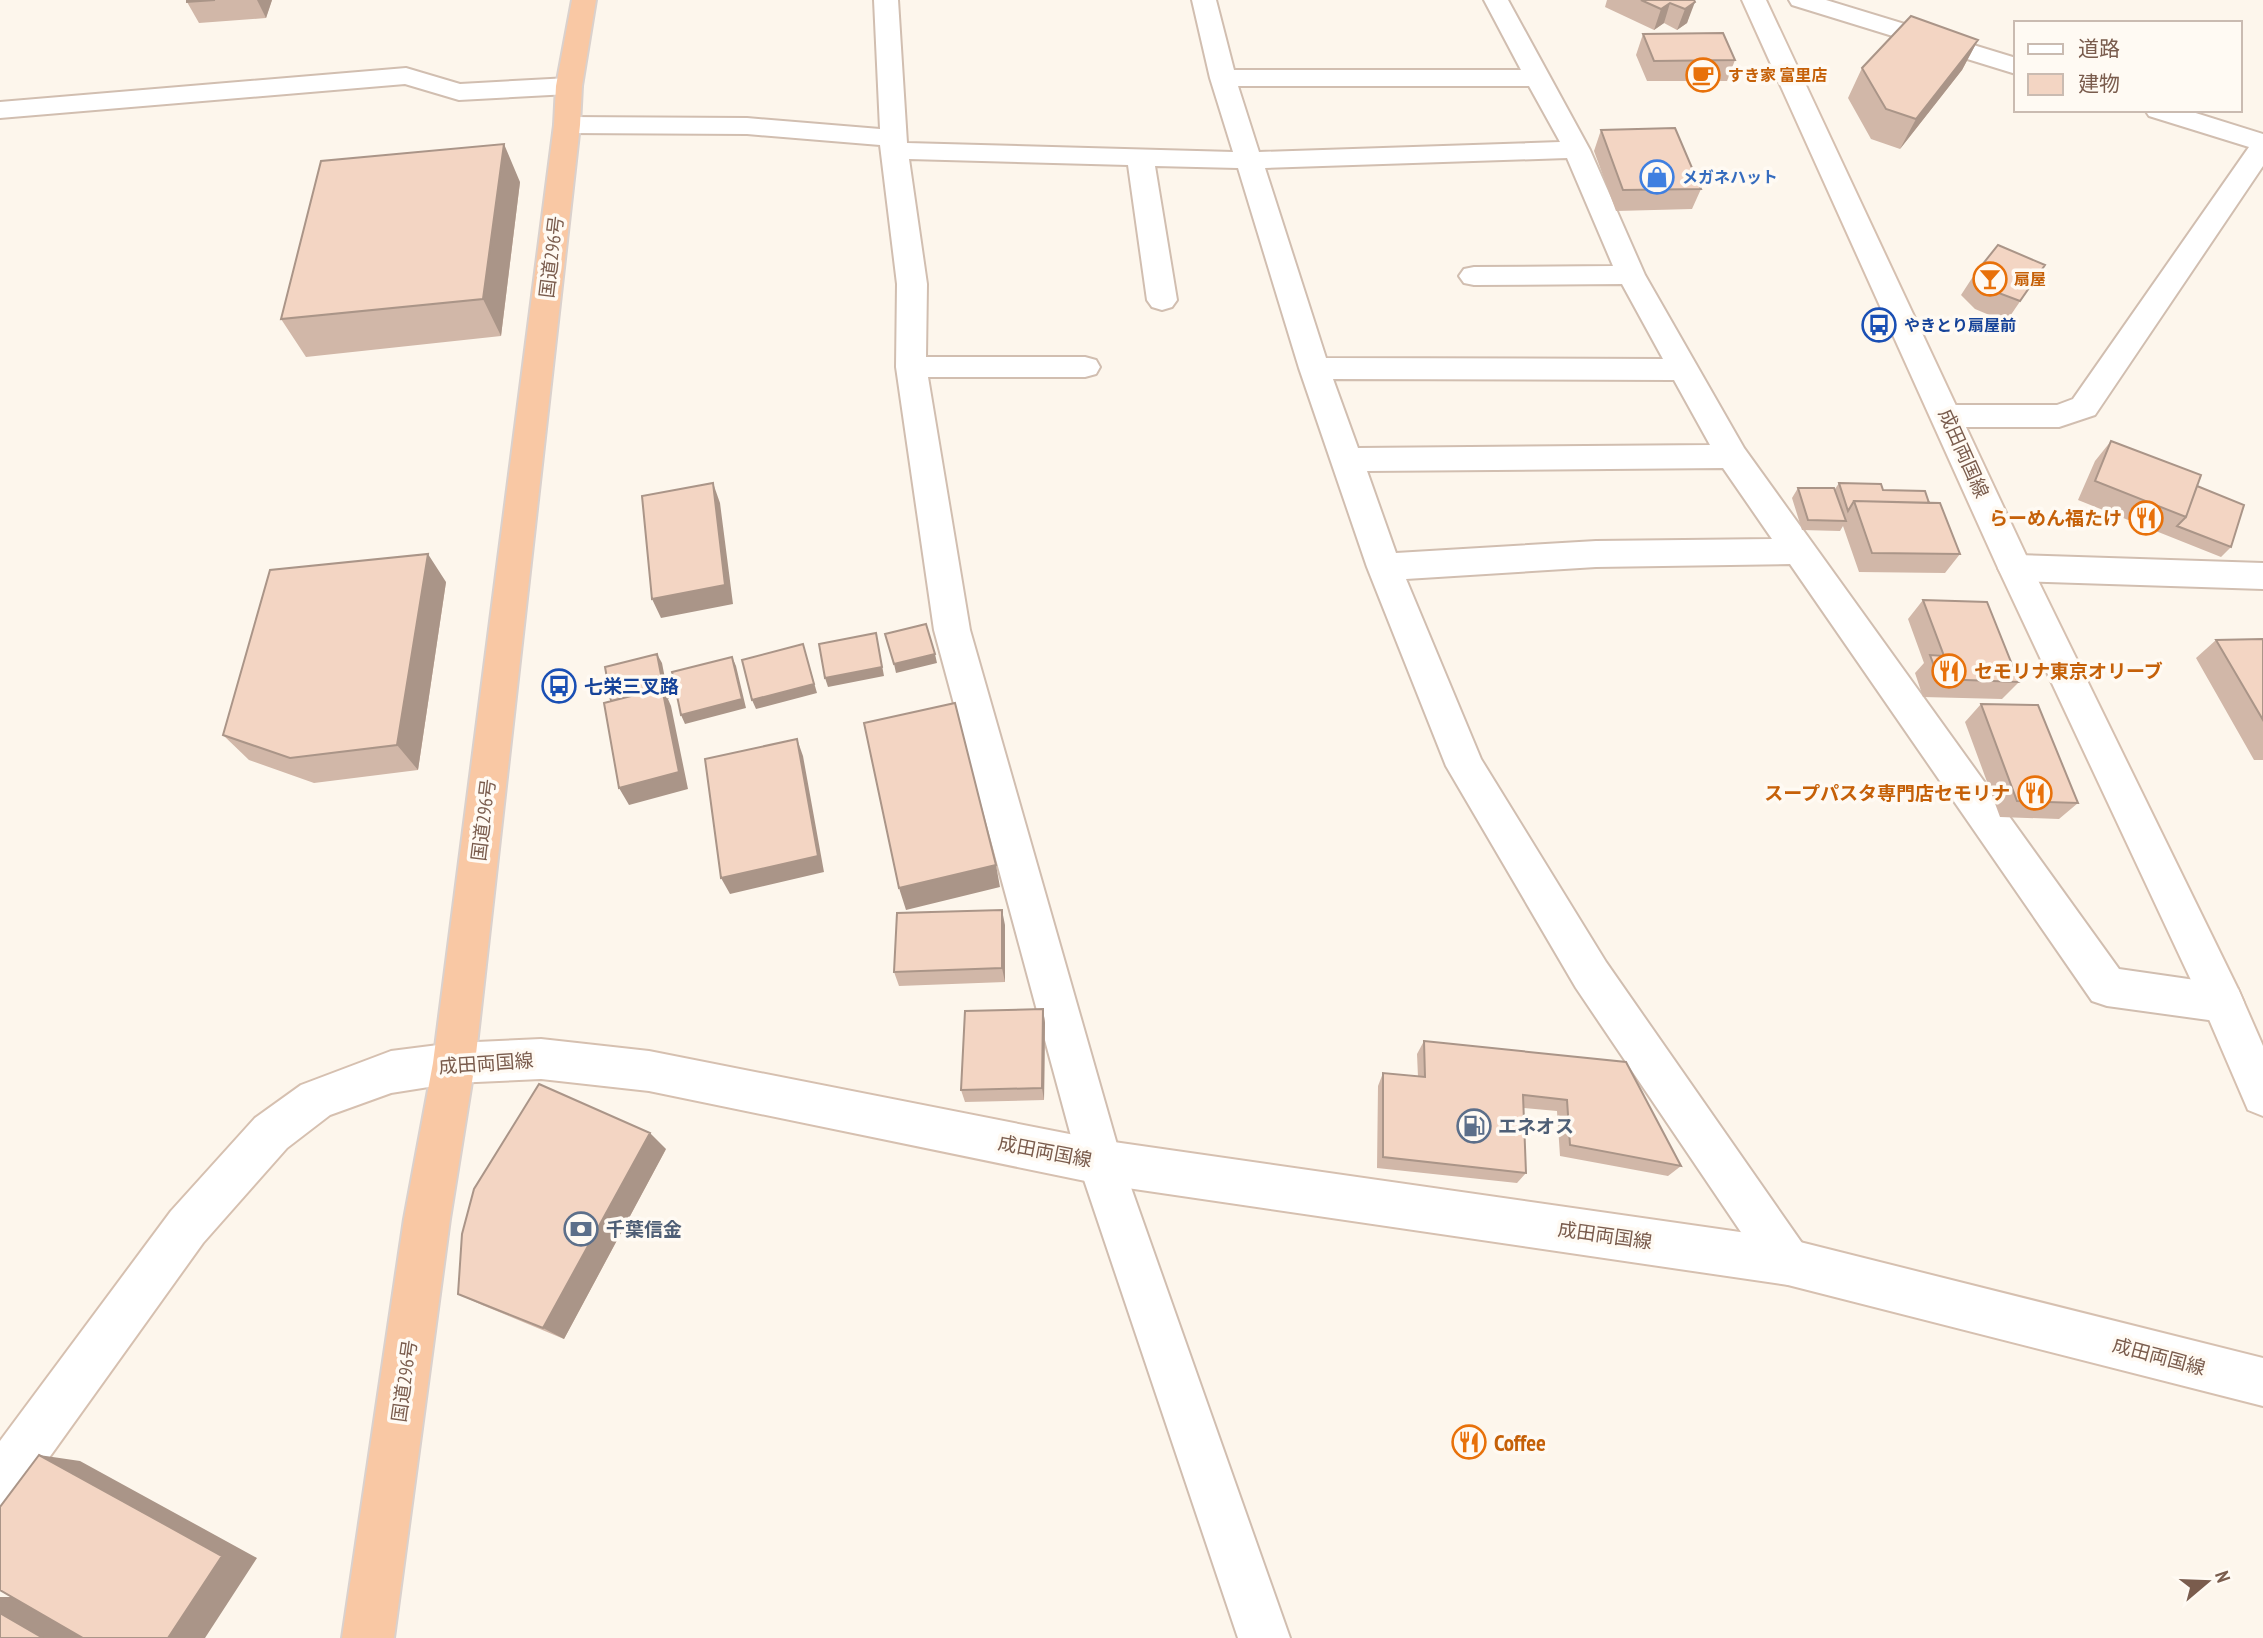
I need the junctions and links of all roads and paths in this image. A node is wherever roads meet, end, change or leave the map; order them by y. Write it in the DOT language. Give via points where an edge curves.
graph roads {
  1 [pos="584,0"];
  2 [pos="886,0"];
  3 [pos="1204,0"];
  4 [pos="1496,0"];
  5 [pos="1754,0"];
  6 [pos="1801,0"];
  7 [pos="2014,65"];
  8 [pos="1223,78"];
  9 [pos="1540,78"];
  10 [pos="569,86"];
  11 [pos="0,110"];
  12 [pos="2164,112"];
  13 [pos="567,125"];
  14 [pos="893,144"];
  15 [pos="2263,144"];
  16 [pos="1577,150"];
  17 [pos="1140,157"];
  18 [pos="1247,160"];
  19 [pos="1632,275"];
  20 [pos="1474,276"];
  21 [pos="1162,300"];
  22 [pos="911,367"];
  23 [pos="1085,367"];
  24 [pos="1314,368"];
  25 [pos="1683,370"];
  26 [pos="1947,416"];
  27 [pos="1732,456"];
  28 [pos="1347,460"];
  29 [pos="1798,551"];
  30 [pos="1384,566"];
  31 [pos="2015,568"];
  32 [pos="2263,576"];
  33 [pos="2223,1003"];
  34 [pos="454,1063"];
  35 [pos="2263,1095"];
  36 [pos="1100,1162"];
  37 [pos="1788,1262"];
  38 [pos="2263,1382"];
  39 [pos="0,1483"];
  40 [pos="368,1638"];
  41 [pos="1264,1638"];
  1 -- 10 [label="highway, 国道296号"];
  2 -- 14 [label="street"];
  3 -- 8 [label="street"];
  4 -- 9 [label="street"];
  5 -- 26 [label="street, 成田両国線"];
  6 -- 7 [label="street"];
  8 -- 9 [label="street"];
  8 -- 18 [label="street"];
  9 -- 16 [label="street"];
  10 -- 11 [label="street" via="459,92 407,76"];
  10 -- 13 [label="highway, 国道296号"];
  12 -- 15 [label="street"];
  13 -- 14 [label="street" via="747,126"];
  13 -- 34 [label="highway, 国道296号"];
  14 -- 17 [label="street"];
  14 -- 22 [label="street" via="912,284"];
  15 -- 26 [label="street" via="2084,407 2059,416"];
  16 -- 18 [label="street"];
  16 -- 19 [label="street"];
  17 -- 18 [label="street"];
  17 -- 21 [label="street"];
  18 -- 24 [label="street"];
  19 -- 20 [label="street"];
  19 -- 25 [label="street"];
  22 -- 23 [label="street"];
  22 -- 36 [label="street" via="952,630"];
  24 -- 25 [label="street"];
  24 -- 28 [label="street"];
  25 -- 27 [label="street"];
  26 -- 31 [label="street, 成田両国線"];
  27 -- 28 [label="street"];
  27 -- 29 [label="street"];
  28 -- 30 [label="street"];
  29 -- 30 [label="street" via="1596,554"];
  29 -- 33 [label="street" via="2107,987"];
  30 -- 37 [label="street" via="1465,766 1591,975"];
  31 -- 32 [label="street"];
  31 -- 33 [label="street, 成田両国線"];
  33 -- 35 [label="street, 成田両国線"];
  34 -- 36 [label="street, 成田両国線" via="541,1059 649,1071"];
  34 -- 39 [label="street, 成田両国線" via="391,1072 316,1100 271,1133 187,1227"];
  34 -- 40 [label="highway, 国道296号" via="427,1219"];
  36 -- 37 [label="street, 成田両国線"];
  36 -- 41 [label="street"];
  37 -- 38 [label="street, 成田両国線"];
}
